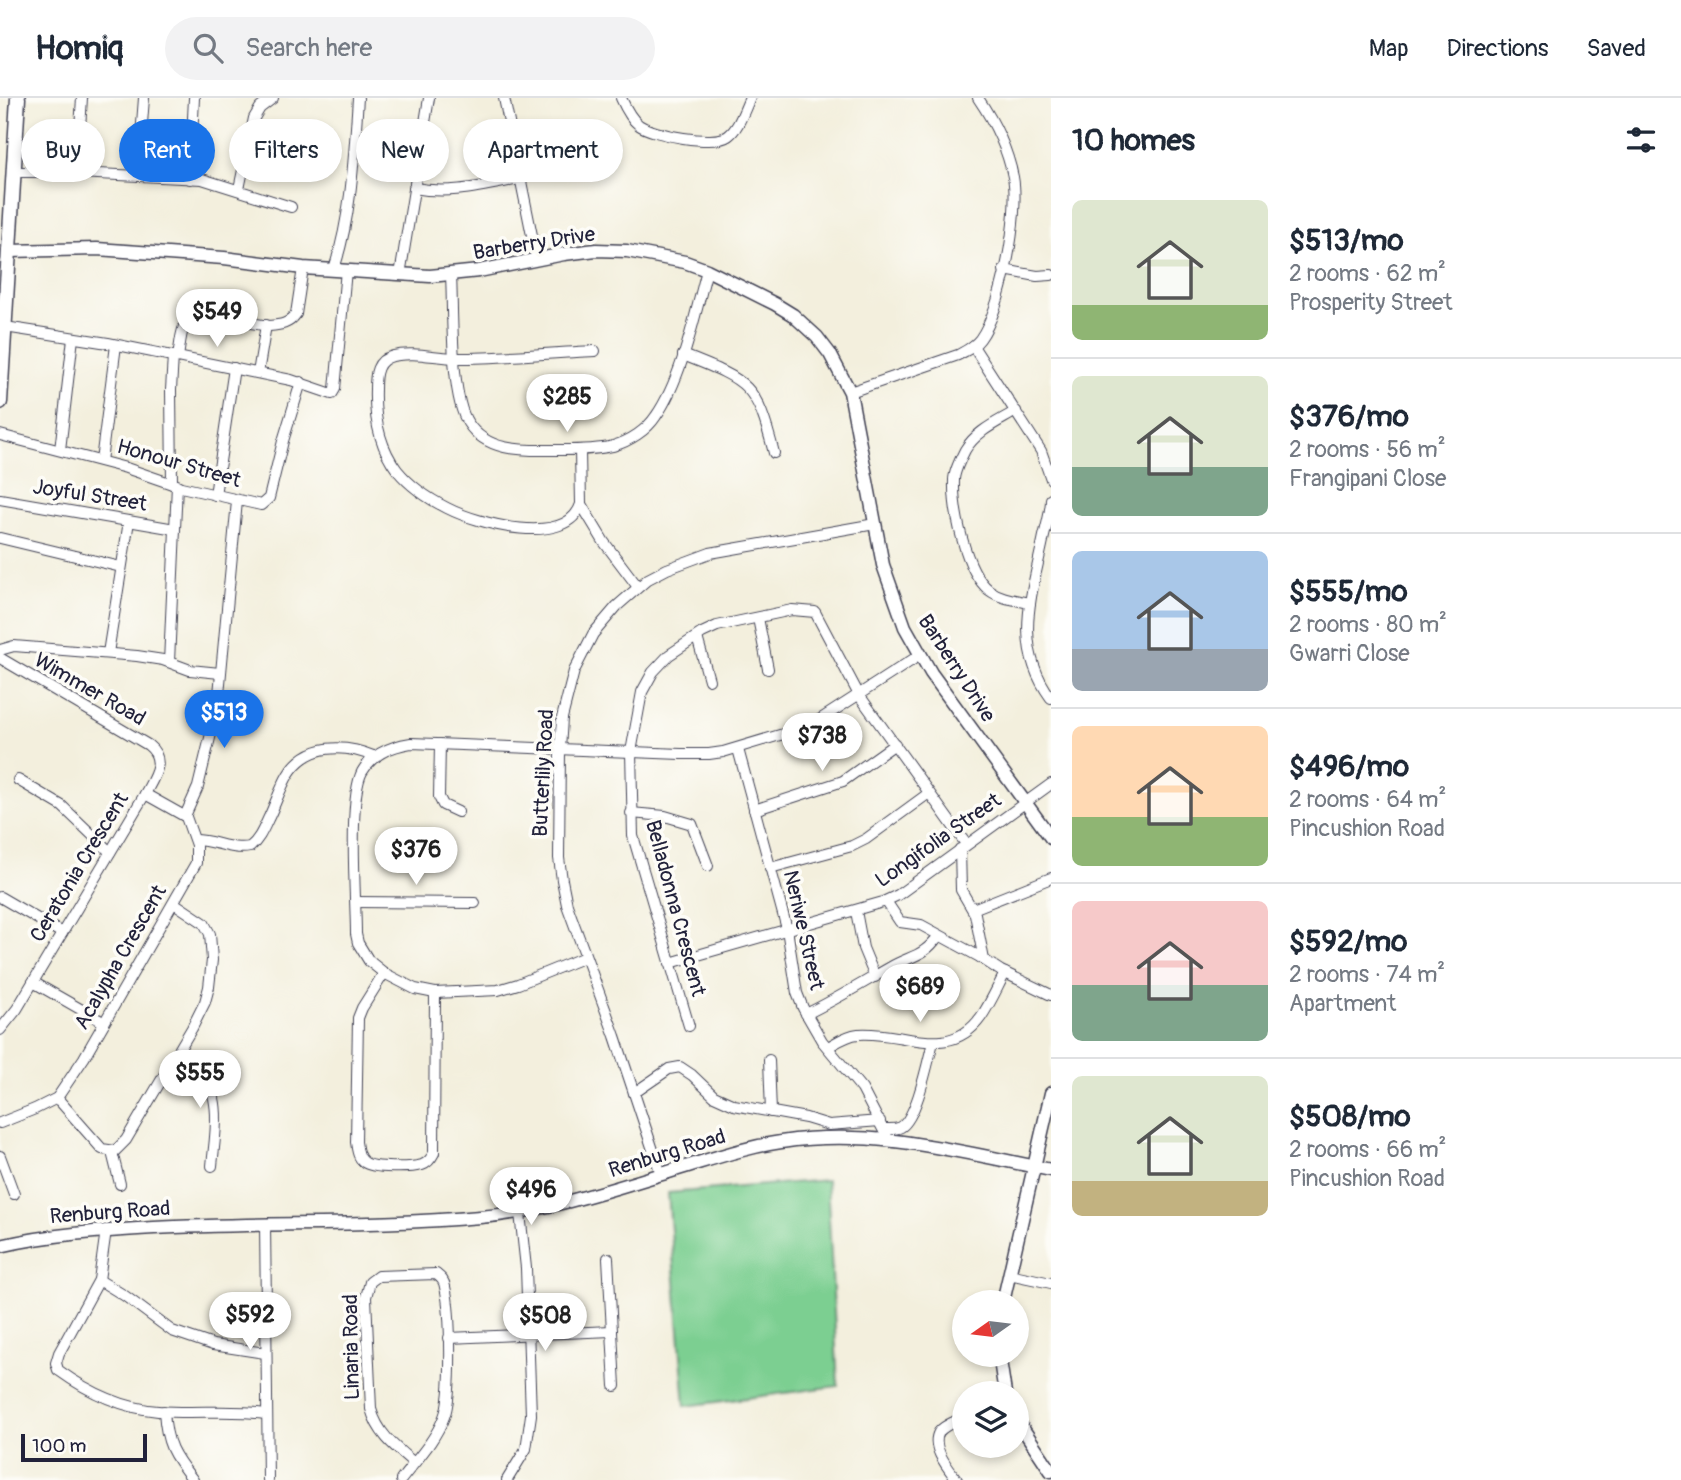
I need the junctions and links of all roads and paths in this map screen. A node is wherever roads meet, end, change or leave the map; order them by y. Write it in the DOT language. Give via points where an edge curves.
graph roads {
  1 [pos="18,98"];
  2 [pos="82,98"];
  3 [pos="144,98"];
  4 [pos="194,98"];
  5 [pos="273,98"];
  6 [pos="358,98"];
  7 [pos="429,98"];
  8 [pos="504,98"];
  9 [pos="621,98"];
  10 [pos="750,98"];
  11 [pos="978,98"];
  12 [pos="81,119"];
  13 [pos="142,119"];
  14 [pos="193,119"];
  15 [pos="508,119"];
  16 [pos="9,178"];
  17 [pos="215,182"];
  18 [pos="503,182"];
  19 [pos="520,182"];
  20 [pos="414,188"];
  21 [pos="239,189"];
  22 [pos="291,207"];
  23 [pos="5,250"];
  24 [pos="537,260"];
  25 [pos="303,268"];
  26 [pos="340,269"];
  27 [pos="707,270"];
  28 [pos="1004,270"];
  29 [pos="400,275"];
  30 [pos="451,275"];
  31 [pos="1051,275"];
  32 [pos="266,325"];
  33 [pos="5,327"];
  34 [pos="73,338"];
  35 [pos="116,345"];
  36 [pos="973,346"];
  37 [pos="595,351"];
  38 [pos="683,355"];
  39 [pos="176,356"];
  40 [pos="456,358"];
  41 [pos="2,365"];
  42 [pos="234,368"];
  43 [pos="258,373"];
  44 [pos="300,382"];
  45 [pos="850,392"];
  46 [pos="0,402"];
  47 [pos="1016,411"];
  48 [pos="0,435"];
  49 [pos="60,450"];
  50 [pos="580,450"];
  51 [pos="774,453"];
  52 [pos="101,461"];
  53 [pos="1051,479"];
  54 [pos="174,485"];
  55 [pos="215,495"];
  56 [pos="0,499"];
  57 [pos="1051,499"];
  58 [pos="237,501"];
  59 [pos="581,504"];
  60 [pos="129,521"];
  61 [pos="875,524"];
  62 [pos="175,529"];
  63 [pos="0,538"];
  64 [pos="121,567"];
  65 [pos="638,587"];
  66 [pos="1030,603"];
  67 [pos="758,618"];
  68 [pos="697,636"];
  69 [pos="0,650"];
  70 [pos="108,653"];
  71 [pos="920,655"];
  72 [pos="0,658"];
  73 [pos="169,662"];
  74 [pos="768,669"];
  75 [pos="220,673"];
  76 [pos="709,680"];
  77 [pos="859,695"];
  78 [pos="1051,698"];
  79 [pos="440,744"];
  80 [pos="894,744"];
  81 [pos="738,749"];
  82 [pos="560,750"];
  83 [pos="631,752"];
  84 [pos="158,756"];
  85 [pos="376,757"];
  86 [pos="18,780"];
  87 [pos="1051,784"];
  88 [pos="929,793"];
  89 [pos="145,794"];
  90 [pos="1026,803"];
  91 [pos="754,810"];
  92 [pos="458,812"];
  93 [pos="631,813"];
  94 [pos="185,816"];
  95 [pos="1051,838"];
  96 [pos="195,840"];
  97 [pos="963,847"];
  98 [pos="110,852"];
  99 [pos="708,866"];
  100 [pos="770,868"];
  101 [pos="1051,878"];
  102 [pos="0,897"];
  103 [pos="886,901"];
  104 [pos="356,902"];
  105 [pos="174,903"];
  106 [pos="475,903"];
  107 [pos="973,909"];
  108 [pos="856,911"];
  109 [pos="787,929"];
  110 [pos="62,933"];
  111 [pos="939,935"];
  112 [pos="585,957"];
  113 [pos="984,960"];
  114 [pos="670,963"];
  115 [pos="384,973"];
  116 [pos="1005,973"];
  117 [pos="875,977"];
  118 [pos="33,982"];
  119 [pos="435,993"];
  120 [pos="1051,995"];
  121 [pos="806,1014"];
  122 [pos="103,1022"];
  123 [pos="689,1026"];
  124 [pos="0,1030"];
  125 [pos="933,1042"];
  126 [pos="828,1047"];
  127 [pos="172,1060"];
  128 [pos="769,1060"];
  129 [pos="634,1093"];
  130 [pos="1051,1093"];
  131 [pos="57,1098"];
  132 [pos="771,1112"];
  133 [pos="0,1123"];
  134 [pos="884,1130"];
  135 [pos="112,1152"];
  136 [pos="0,1156"];
  137 [pos="212,1166"];
  138 [pos="1033,1166"];
  139 [pos="1051,1170"];
  140 [pos="661,1174"];
  141 [pos="120,1184"];
  142 [pos="14,1194"];
  143 [pos="520,1213"];
  144 [pos="265,1224"];
  145 [pos="106,1230"];
  146 [pos="0,1246"];
  147 [pos="608,1258"];
  148 [pos="1009,1274"];
  149 [pos="99,1280"];
  150 [pos="1051,1283"];
  151 [pos="1006,1290"];
  152 [pos="612,1331"];
  153 [pos="529,1335"];
  154 [pos="449,1338"];
  155 [pos="265,1353"];
  156 [pos="615,1386"];
  157 [pos="164,1411"];
  158 [pos="266,1414"];
  159 [pos="952,1424"];
  160 [pos="1029,1438"];
  161 [pos="414,1463"];
  162 [pos="1051,1471"];
  163 [pos="193,1480"];
  164 [pos="268,1480"];
  165 [pos="401,1480"];
  166 [pos="507,1480"];
  167 [pos="957,1480"];
  1 -- 16 [label="main road"];
  2 -- 12 [label="street"];
  3 -- 13 [label="street"];
  4 -- 14 [label="street"];
  5 -- 21 [label="street" via="254,118"];
  6 -- 26 [label="street"];
  7 -- 20 [label="street"];
  8 -- 15 [label="street"];
  9 -- 10 [label="street" via="632,119 649,130 718,140 732,132"];
  11 -- 28 [label="street" via="1002,138 1013,180 1013,223"];
  16 -- 23 [label="main road"];
  17 -- 21 [label="street"];
  18 -- 20 [label="street" via="451,192"];
  19 -- 24 [label="street"];
  20 -- 29 [label="street"];
  21 -- 22 [label="street"];
  23 -- 25 [label="street, Barberry Drive" via="97,249"];
  23 -- 33 [label="main road"];
  24 -- 27 [label="street, Barberry Drive" via="596,250 627,251"];
  24 -- 30 [label="street, Barberry Drive"];
  25 -- 26 [label="street, Barberry Drive"];
  25 -- 32 [label="street" via="296,314 287,323"];
  26 -- 29 [label="street, Barberry Drive"];
  26 -- 44 [label="street" via="334,392 328,394"];
  27 -- 38 [label="street"];
  27 -- 45 [label="street, Barberry Drive" via="793,315 830,354"];
  28 -- 31 [label="street"];
  28 -- 36 [label="street" via="992,317"];
  29 -- 30 [label="street, Barberry Drive"];
  30 -- 40 [label="street"];
  32 -- 39 [label="street" via="196,314 184,325"];
  32 -- 43 [label="street"];
  33 -- 34 [label="street"];
  33 -- 41 [label="main road"];
  34 -- 35 [label="street"];
  34 -- 49 [label="street"];
  35 -- 39 [label="street"];
  35 -- 52 [label="street"];
  36 -- 45 [label="street"];
  36 -- 47 [label="street"];
  37 -- 40 [label="street"];
  38 -- 50 [label="street" via="666,399 648,426 614,445"];
  38 -- 51 [label="street" via="726,372 751,391 764,414"];
  39 -- 42 [label="street"];
  39 -- 54 [label="street" via="171,390"];
  40 -- 50 [label="street" via="457,393 475,432 504,448"];
  40 -- 59 [label="street" via="393,356 377,368 378,431 398,472 448,509 509,527 561,526 579,512"];
  41 -- 46 [label="main road"];
  42 -- 43 [label="street"];
  42 -- 55 [label="street"];
  43 -- 44 [label="street"];
  44 -- 58 [label="street, Honour Street" via="269,498 261,505"];
  45 -- 61 [label="street, Barberry Drive"];
  47 -- 53 [label="street"];
  47 -- 66 [label="street" via="976,436 954,480 963,545 979,580 1000,596"];
  48 -- 49 [label="street, Honour Street"];
  49 -- 52 [label="street, Honour Street"];
  50 -- 59 [label="street"];
  52 -- 54 [label="street, Honour Street"];
  54 -- 55 [label="street, Honour Street"];
  54 -- 62 [label="street"];
  55 -- 58 [label="street, Honour Street"];
  56 -- 60 [label="street, Joyful Street"];
  57 -- 66 [label="street"];
  58 -- 75 [label="street"];
  59 -- 65 [label="street"];
  60 -- 62 [label="street, Joyful Street"];
  60 -- 64 [label="street"];
  61 -- 65 [label="street, Butterlily Road" via="703,555"];
  61 -- 71 [label="street, Barberry Drive" via="895,604"];
  62 -- 73 [label="street"];
  63 -- 64 [label="street"];
  64 -- 70 [label="street"];
  65 -- 82 [label="street, Butterlily Road" via="593,634 579,659 562,718"];
  66 -- 78 [label="street" via="1030,659"];
  67 -- 68 [label="street, Belladonna Crescent" via="718,626"];
  67 -- 74 [label="street"];
  67 -- 77 [label="street, Belladonna Crescent" via="792,610 815,612"];
  68 -- 76 [label="street"];
  68 -- 83 [label="street, Belladonna Crescent" via="653,672 642,692"];
  69 -- 70 [label="street" via="14,646"];
  70 -- 73 [label="street"];
  71 -- 77 [label="street"];
  71 -- 90 [label="street, Barberry Drive"];
  72 -- 84 [label="street, Wimmer Road" via="148,745"];
  73 -- 75 [label="street"];
  75 -- 94 [label="street" via="212,737"];
  77 -- 80 [label="street, Belladonna Crescent"];
  77 -- 81 [label="street" via="810,726"];
  79 -- 82 [label="street"];
  79 -- 85 [label="street" via="399,745"];
  79 -- 92 [label="street" via="439,797 443,805"];
  80 -- 88 [label="street, Belladonna Crescent"];
  80 -- 91 [label="street" via="843,781"];
  81 -- 83 [label="street" via="709,754"];
  81 -- 91 [label="street, Neriwe Street"];
  82 -- 83 [label="street"];
  82 -- 112 [label="street, Butterlily Road" via="559,858 567,905"];
  83 -- 93 [label="street, Belladonna Crescent"];
  84 -- 89 [label="street, Ceratonia Crescent" via="157,771"];
  85 -- 96 [label="street" via="361,750 331,747 314,752 291,771 259,838 250,847"];
  85 -- 104 [label="street" via="356,786"];
  86 -- 98 [label="street" via="62,806"];
  87 -- 90 [label="street, Longifolia Street"];
  88 -- 97 [label="street, Belladonna Crescent"];
  88 -- 100 [label="street" via="859,842"];
  89 -- 94 [label="street"];
  89 -- 98 [label="street, Ceratonia Crescent"];
  90 -- 95 [label="street, Barberry Drive"];
  90 -- 97 [label="street, Longifolia Street"];
  91 -- 100 [label="street, Neriwe Street"];
  93 -- 99 [label="street" via="692,824"];
  93 -- 114 [label="street, Belladonna Crescent" via="638,856"];
  94 -- 96 [label="street"];
  96 -- 105 [label="street, Acalypha Crescent" via="196,863"];
  97 -- 103 [label="street, Longifolia Street"];
  97 -- 107 [label="street" via="961,890"];
  98 -- 110 [label="street, Ceratonia Crescent"];
  100 -- 109 [label="street, Neriwe Street"];
  101 -- 107 [label="street"];
  102 -- 110 [label="street"];
  103 -- 108 [label="street, Longifolia Street"];
  103 -- 111 [label="street" via="900,922 918,924"];
  104 -- 106 [label="street"];
  104 -- 115 [label="street" via="358,943"];
  105 -- 122 [label="street, Acalypha Crescent"];
  105 -- 127 [label="street" via="207,928 212,960 205,1002"];
  107 -- 113 [label="street"];
  108 -- 109 [label="street, Longifolia Street"];
  108 -- 117 [label="street" via="863,948"];
  109 -- 114 [label="street, Longifolia Street"];
  109 -- 121 [label="street, Neriwe Street" via="797,993"];
  110 -- 118 [label="street, Ceratonia Crescent"];
  111 -- 113 [label="street"];
  111 -- 117 [label="street" via="926,951"];
  112 -- 119 [label="street" via="498,990"];
  112 -- 129 [label="street, Butterlily Road"];
  113 -- 116 [label="street"];
  114 -- 123 [label="street, Belladonna Crescent"];
  115 -- 119 [label="street" via="415,989"];
  115 -- 119 [label="street" via="362,1008 358,1029 356,1142 359,1157 372,1166 421,1166 434,1153"];
  116 -- 120 [label="street"];
  116 -- 125 [label="street" via="970,1029 959,1037"];
  117 -- 121 [label="street"];
  118 -- 122 [label="street"];
  118 -- 124 [label="street, Ceratonia Crescent"];
  121 -- 126 [label="street, Neriwe Street"];
  122 -- 131 [label="street, Acalypha Crescent"];
  125 -- 126 [label="street" via="858,1034"];
  125 -- 134 [label="street" via="907,1121 899,1128"];
  126 -- 134 [label="street, Neriwe Street" via="862,1089"];
  127 -- 135 [label="street" via="126,1140"];
  127 -- 137 [label="street" via="204,1079 213,1092"];
  128 -- 132 [label="street"];
  129 -- 132 [label="street" via="669,1069 680,1068 722,1100"];
  129 -- 140 [label="street, Butterlily Road"];
  130 -- 138 [label="street"];
  131 -- 133 [label="street"];
  131 -- 135 [label="street" via="95,1144"];
  132 -- 134 [label="street" via="829,1125"];
  134 -- 138 [label="street, Renburg Road"];
  134 -- 140 [label="street, Renburg Road" via="736,1151"];
  135 -- 141 [label="street"];
  136 -- 142 [label="street"];
  138 -- 139 [label="street, Renburg Road"];
  138 -- 148 [label="street"];
  140 -- 143 [label="street, Renburg Road"];
  143 -- 144 [label="street, Renburg Road" via="403,1222"];
  143 -- 153 [label="street"];
  144 -- 145 [label="street, Renburg Road"];
  144 -- 155 [label="street"];
  145 -- 146 [label="street, Renburg Road"];
  145 -- 149 [label="street"];
  147 -- 152 [label="street"];
  148 -- 150 [label="street"];
  148 -- 151 [label="street"];
  149 -- 155 [label="street" via="172,1331 213,1345"];
  149 -- 157 [label="street" via="59,1353 57,1367 118,1403"];
  152 -- 153 [label="street"];
  152 -- 156 [label="street"];
  153 -- 154 [label="street"];
  153 -- 166 [label="street" via="528,1440"];
  154 -- 161 [label="street" via="444,1417"];
  154 -- 161 [label="street, Linaria Road" via="446,1288 436,1274 378,1276 370,1282 366,1297 371,1409 384,1436"];
  155 -- 158 [label="street"];
  157 -- 158 [label="street"];
  157 -- 163 [label="street" via="169,1445"];
  158 -- 164 [label="street"];
  159 -- 167 [label="street" via="937,1438"];
  160 -- 162 [label="street"];
  161 -- 165 [label="street"];
}
